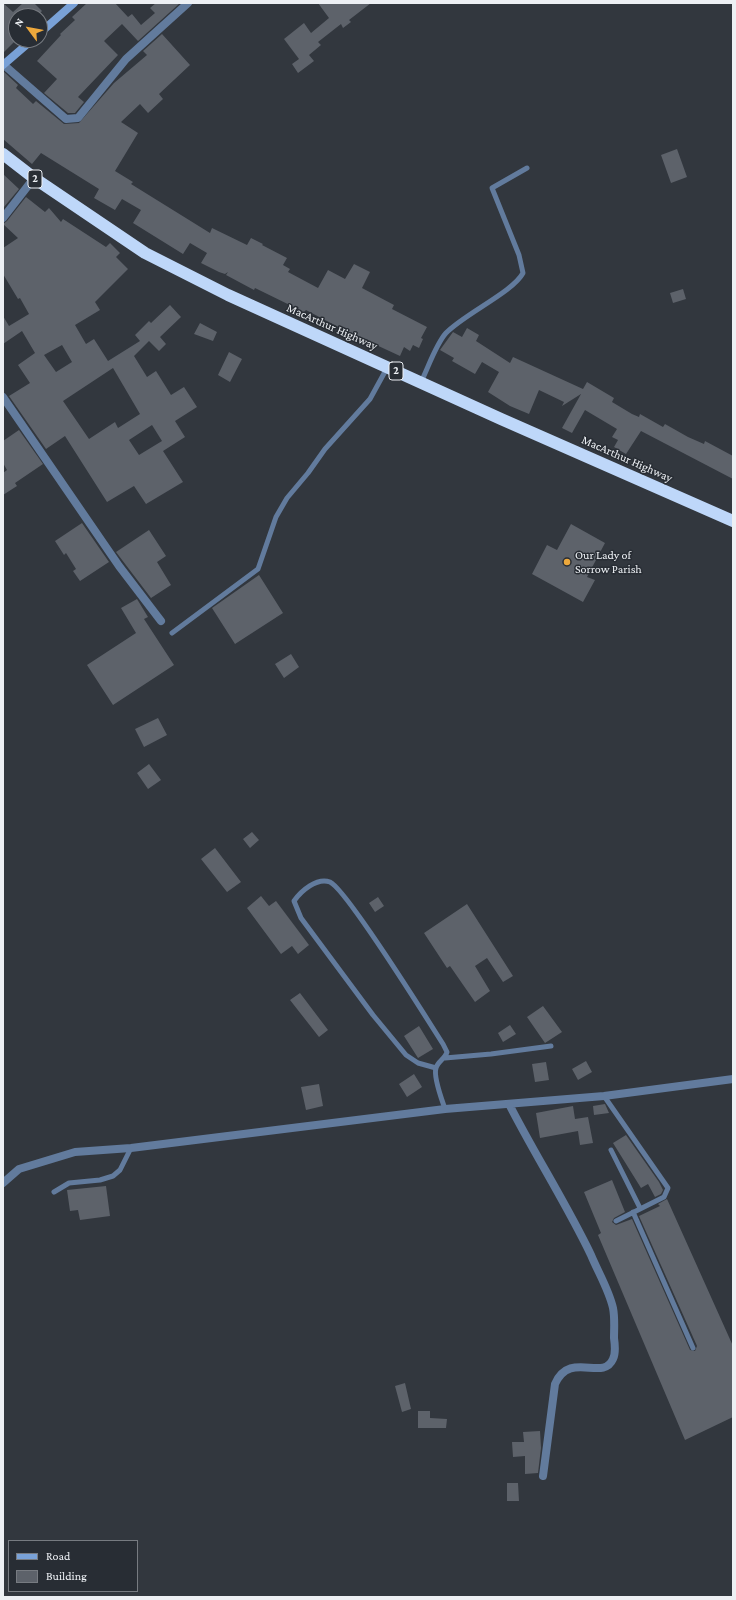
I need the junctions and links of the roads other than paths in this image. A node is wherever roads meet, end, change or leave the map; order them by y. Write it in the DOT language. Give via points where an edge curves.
graph roads {
  1 [pos="74,3"];
  2 [pos="188,3"];
  3 [pos="48,26"];
  4 [pos="23,48"];
  5 [pos="4,65"];
  6 [pos="3,154"];
  7 [pos="527,168"];
  8 [pos="34,178"];
  9 [pos="3,218"];
  10 [pos="387,367"];
  11 [pos="421,382"];
  12 [pos="3,396"];
  13 [pos="733,521"];
  14 [pos="161,621"];
  15 [pos="172,633"];
  16 [pos="550,1046"];
  17 [pos="445,1058"];
  18 [pos="436,1068"];
  19 [pos="733,1079"];
  20 [pos="604,1096"];
  21 [pos="509,1104"];
  22 [pos="445,1109"];
  23 [pos="131,1148"];
  24 [pos="611,1150"];
  25 [pos="3,1183"];
  26 [pos="54,1192"];
  27 [pos="640,1208"];
  28 [pos="633,1212"];
  29 [pos="616,1221"];
  30 [pos="693,1348"];
  31 [pos="543,1476"];
  1 -- 3 [label="street"];
  2 -- 5 [label="street" via="126,59 78,118 66,119"];
  4 -- 5 [label="street"];
  6 -- 8 [label="highway, MacArthur Highway / 2"];
  7 -- 11 [label="lane" via="492,188 519,255 523,273 515,283 445,334"];
  8 -- 9 [label="street"];
  8 -- 10 [label="highway, MacArthur Highway / 2" via="145,253 228,295"];
  10 -- 11 [label="highway, MacArthur Highway / 2"];
  10 -- 15 [label="lane" via="370,399 325,449 287,498 276,517 258,569"];
  11 -- 13 [label="highway, MacArthur Highway / 2"];
  12 -- 14 [label="street" via="111,554"];
  16 -- 17 [label="lane"];
  17 -- 18 [label="lane"];
  17 -- 18 [label="lane" via="447,1052 443,1044 338,888 329,882 316,882 298,896 294,901 301,918 373,1015 412,1060"];
  18 -- 22 [label="lane" via="435,1074"];
  19 -- 20 [label="street"];
  20 -- 21 [label="street"];
  20 -- 27 [label="lane" via="668,1188 664,1197"];
  21 -- 22 [label="street"];
  21 -- 31 [label="street" via="582,1238 610,1300 614,1318 615,1352 610,1364 603,1368 565,1369 558,1377"];
  22 -- 23 [label="street"];
  23 -- 25 [label="street" via="75,1152 19,1169"];
  23 -- 26 [label="lane" via="123,1165 113,1176 69,1183"];
  24 -- 27 [label="lane"];
  27 -- 28 [label="lane"];
  28 -- 29 [label="lane"];
  28 -- 30 [label="lane"];
}
